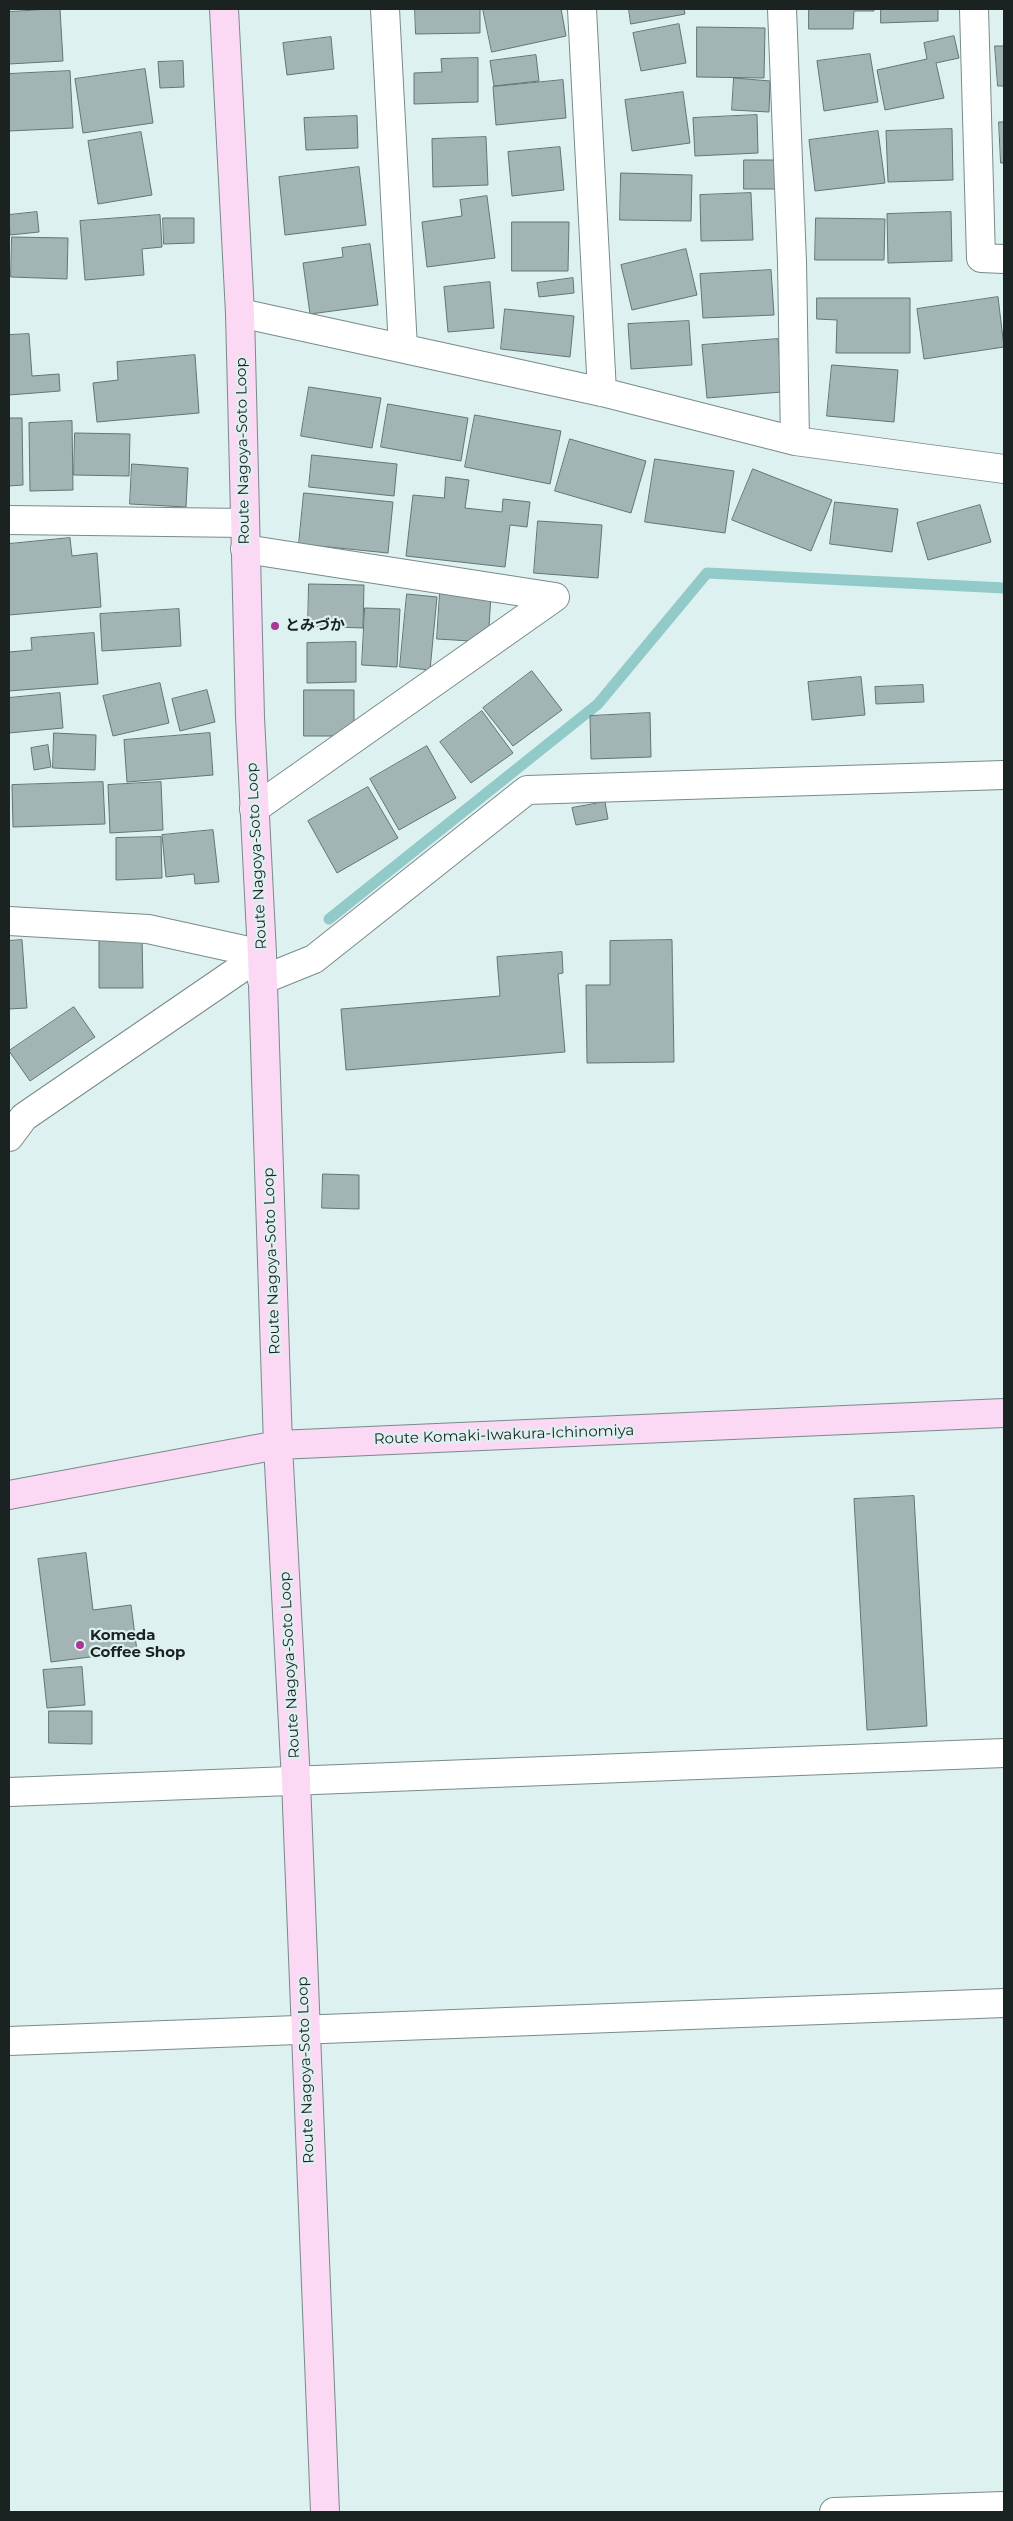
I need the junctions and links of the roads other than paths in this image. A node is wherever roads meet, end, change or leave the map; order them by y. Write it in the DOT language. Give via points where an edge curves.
graph roads {
  1 [pos="224,9"];
  2 [pos="385,9"];
  3 [pos="582,9"];
  4 [pos="782,9"];
  5 [pos="974,9"];
  6 [pos="1004,259"];
  7 [pos="240,313"];
  8 [pos="403,348"];
  9 [pos="602,392"];
  10 [pos="795,441"];
  11 [pos="1004,469"];
  12 [pos="9,520"];
  13 [pos="245,536"];
  14 [pos="1004,775"];
  15 [pos="254,810"];
  16 [pos="9,921"];
  17 [pos="262,967"];
  18 [pos="14,1124"];
  19 [pos="1004,1414"];
  20 [pos="278,1445"];
  21 [pos="9,1495"];
  22 [pos="1004,1753"];
  23 [pos="296,1781"];
  24 [pos="9,1792"];
  25 [pos="1004,2003"];
  26 [pos="304,2030"];
  27 [pos="9,2041"];
  28 [pos="1004,2506"];
  29 [pos="325,2512"];
  30 [pos="834,2512"];
  1 -- 7 [label="main road, Route Nagoya-Soto Loop"];
  2 -- 8 [label="street"];
  3 -- 9 [label="street"];
  4 -- 10 [label="street"];
  5 -- 6 [label="street" via="981,258"];
  7 -- 8 [label="street"];
  7 -- 13 [label="main road, Route Nagoya-Soto Loop"];
  8 -- 9 [label="street"];
  9 -- 10 [label="street"];
  10 -- 11 [label="street"];
  12 -- 13 [label="street"];
  13 -- 15 [label="main road, Route Nagoya-Soto Loop"];
  13 -- 15 [label="street" via="555,597"];
  14 -- 17 [label="street" via="527,790 314,959"];
  15 -- 17 [label="main road, Route Nagoya-Soto Loop"];
  16 -- 17 [label="street" via="148,929"];
  17 -- 18 [label="street"];
  17 -- 20 [label="main road, Route Nagoya-Soto Loop"];
  19 -- 20 [label="main road, Route Komaki-Iwakura-Ichinomiya"];
  20 -- 21 [label="main road, Route Komaki-Iwakura-Ichinomiya"];
  20 -- 23 [label="main road, Route Nagoya-Soto Loop"];
  22 -- 23 [label="street"];
  23 -- 24 [label="street"];
  23 -- 26 [label="main road, Route Nagoya-Soto Loop"];
  25 -- 26 [label="street"];
  26 -- 27 [label="street"];
  26 -- 29 [label="main road, Route Nagoya-Soto Loop"];
  28 -- 30 [label="street"];
}
